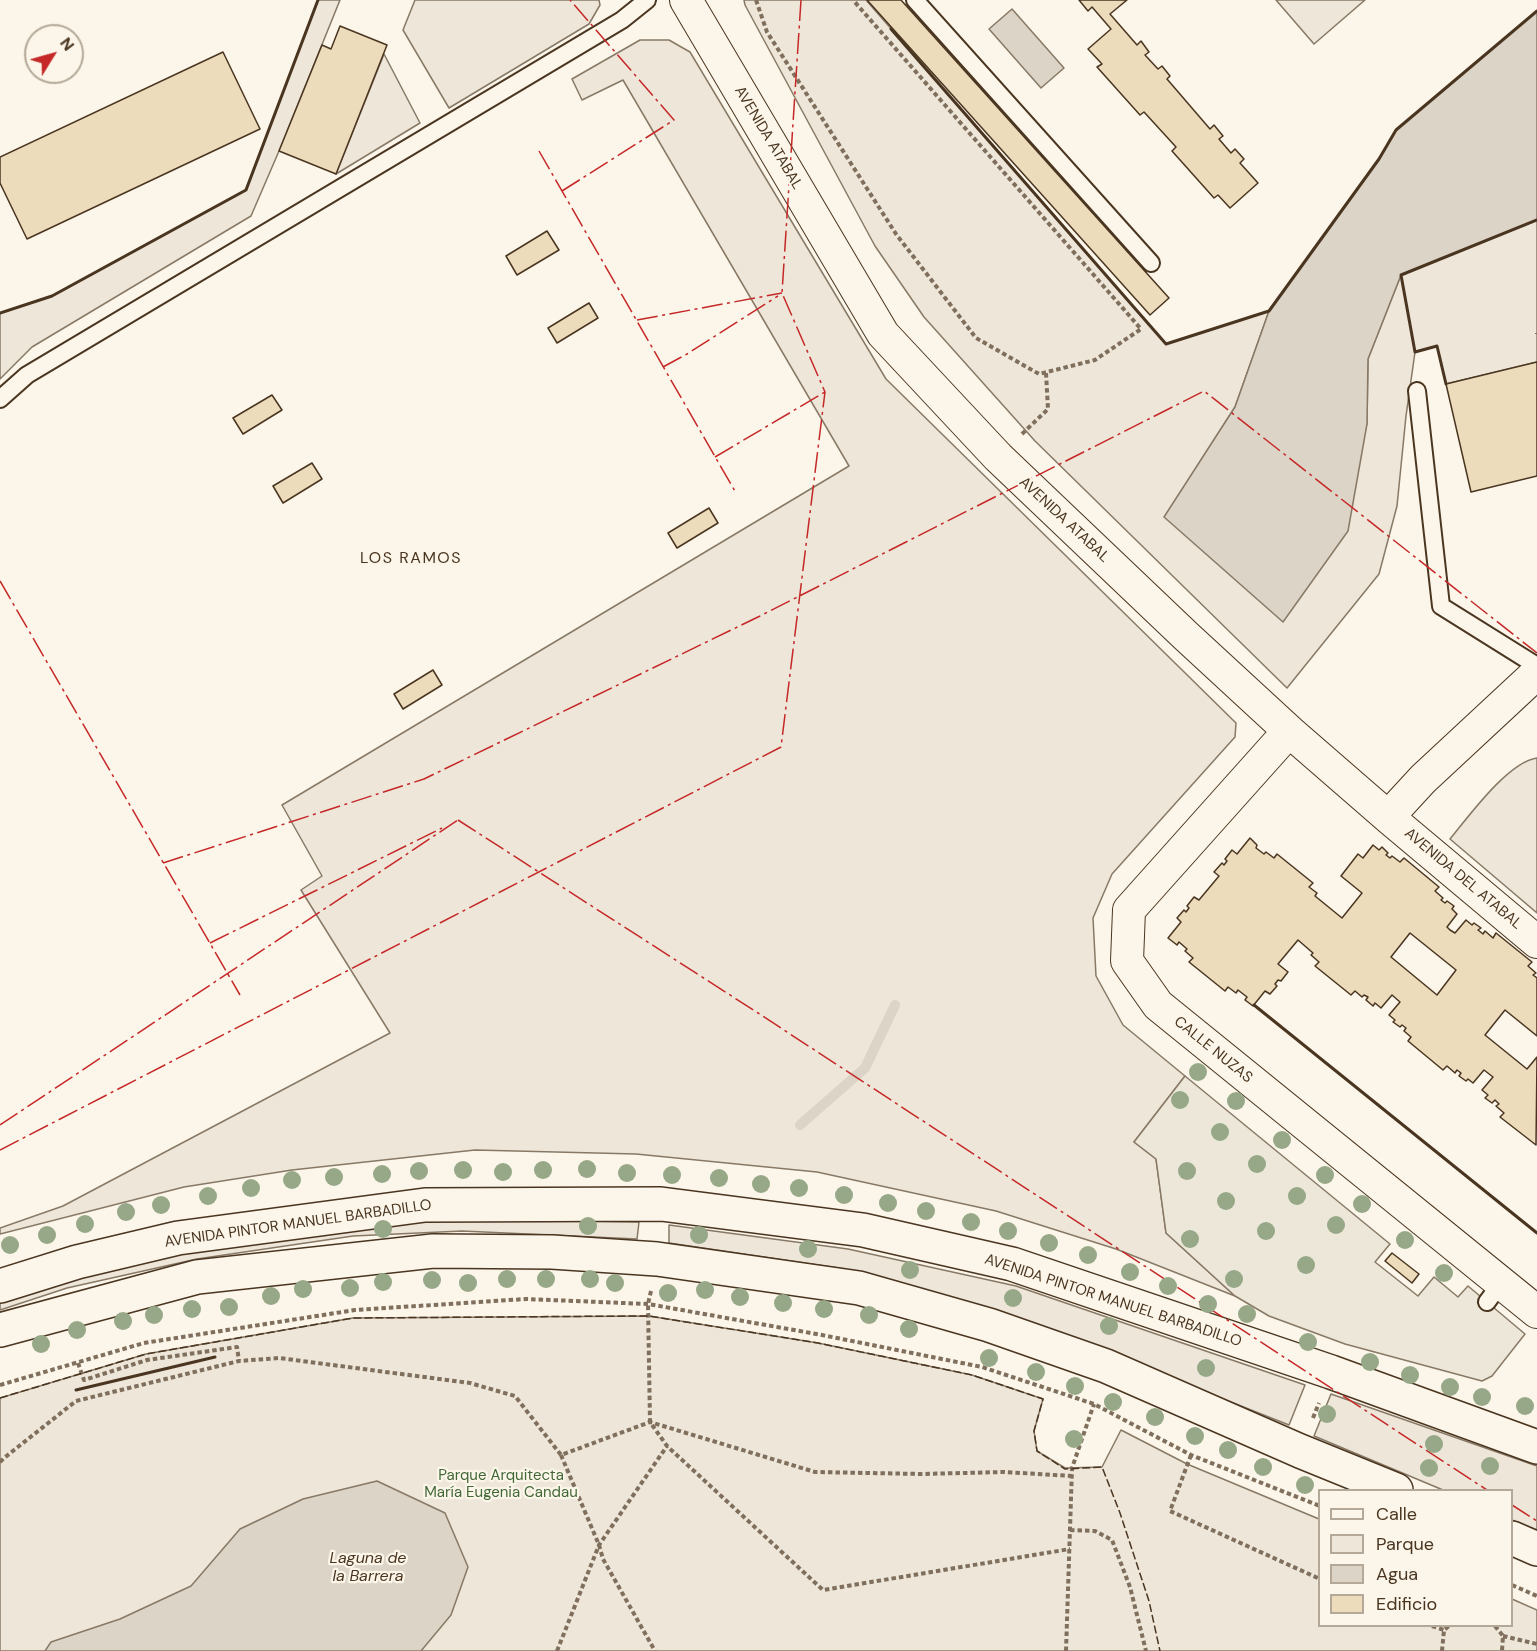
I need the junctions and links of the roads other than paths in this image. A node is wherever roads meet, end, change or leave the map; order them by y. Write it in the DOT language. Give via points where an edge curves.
graph roads {
  1 [pos="647,0"];
  2 [pos="686,0"];
  3 [pos="915,0"];
  4 [pos="1151,263"];
  5 [pos="1417,391"];
  6 [pos="0,399"];
  7 [pos="1537,666"];
  8 [pos="1537,673"];
  9 [pos="1289,730"];
  10 [pos="1388,817"];
  11 [pos="1537,942"];
  12 [pos="0,1286"];
  13 [pos="1537,1312"];
  14 [pos="0,1330"];
  15 [pos="1537,1447"];
  16 [pos="1391,1489"];
  17 [pos="1513,1538"];
  18 [pos="1537,1549"];
  1 -- 6 [label="lane" via="622,20 27,375"];
  2 -- 9 [label="street, AVENIDA ATABAL" via="883,334 998,457"];
  3 -- 4 [label="lane"];
  5 -- 7 [label="lane" via="1441,606"];
  8 -- 10 [label="street" via="1423,779"];
  9 -- 10 [label="street, AVENIDA ATABAL"];
  9 -- 13 [label="street, CALLE NUZAS" via="1129,910 1127,961 1158,1005 1494,1293"];
  10 -- 11 [label="street, AVENIDA DEL ATABAL"];
  12 -- 15 [label="main road, AVENIDA PINTOR MANUEL BARBADILLO" via="178,1238 425,1205 661,1204 863,1230 1012,1264 1331,1372"];
  14 -- 16 [label="main road" via="197,1277 433,1251 552,1252 657,1259 859,1288 989,1325 1106,1365"];
  17 -- 18 [label="main road"];
}
